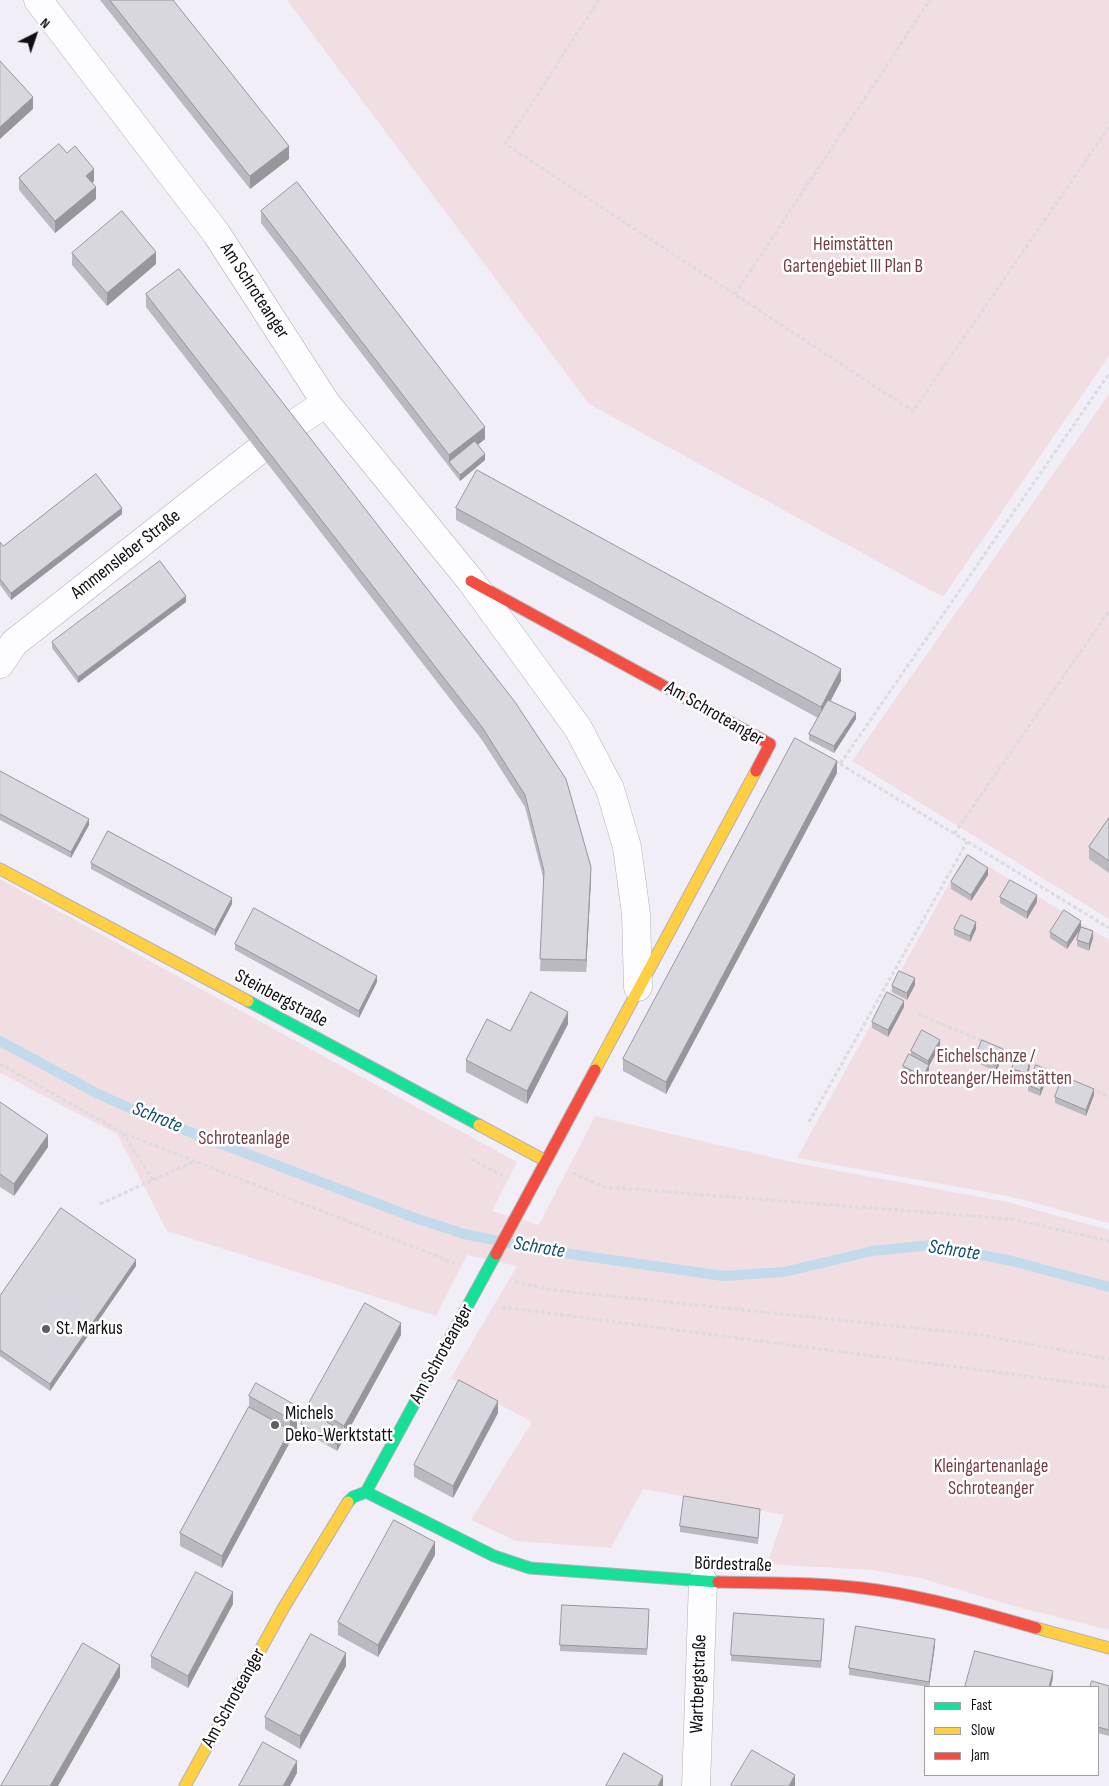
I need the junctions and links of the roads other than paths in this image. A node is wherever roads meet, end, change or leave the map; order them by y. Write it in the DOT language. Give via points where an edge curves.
graph roads {
  1 [pos="38,0"];
  2 [pos="326,403"];
  3 [pos="291,426"];
  4 [pos="258,451"];
  5 [pos="471,581"];
  6 [pos="0,664"];
  7 [pos="0,868"];
  8 [pos="638,988"];
  9 [pos="546,1160"];
  10 [pos="366,1492"];
  11 [pos="702,1582"];
  12 [pos="1109,1648"];
  13 [pos="185,1786"];
  14 [pos="696,1786"];
  1 -- 2 [label="street, Am Schroteanger" via="216,233"];
  2 -- 3 [label="street"];
  2 -- 5 [label="street, Am Schroteanger"];
  4 -- 6 [label="street, Ammensleber Straße" via="14,643"];
  5 -- 8 [label="street, Am Schroteanger" via="578,728 610,789 623,830 634,890"];
  5 -- 8 [label="street, Am Schroteanger" via="770,744"];
  7 -- 9 [label="street, Steinbergstraße"];
  8 -- 9 [label="street, Am Schroteanger"];
  9 -- 10 [label="street, Am Schroteanger"];
  10 -- 11 [label="street, Bördestraße" via="494,1556 530,1568"];
  10 -- 13 [label="street, Am Schroteanger" via="353,1497 344,1507 284,1607"];
  11 -- 12 [label="street, Bördestraße" via="842,1586 894,1593 946,1603"];
  11 -- 14 [label="street, Wartbergstraße"];
}
